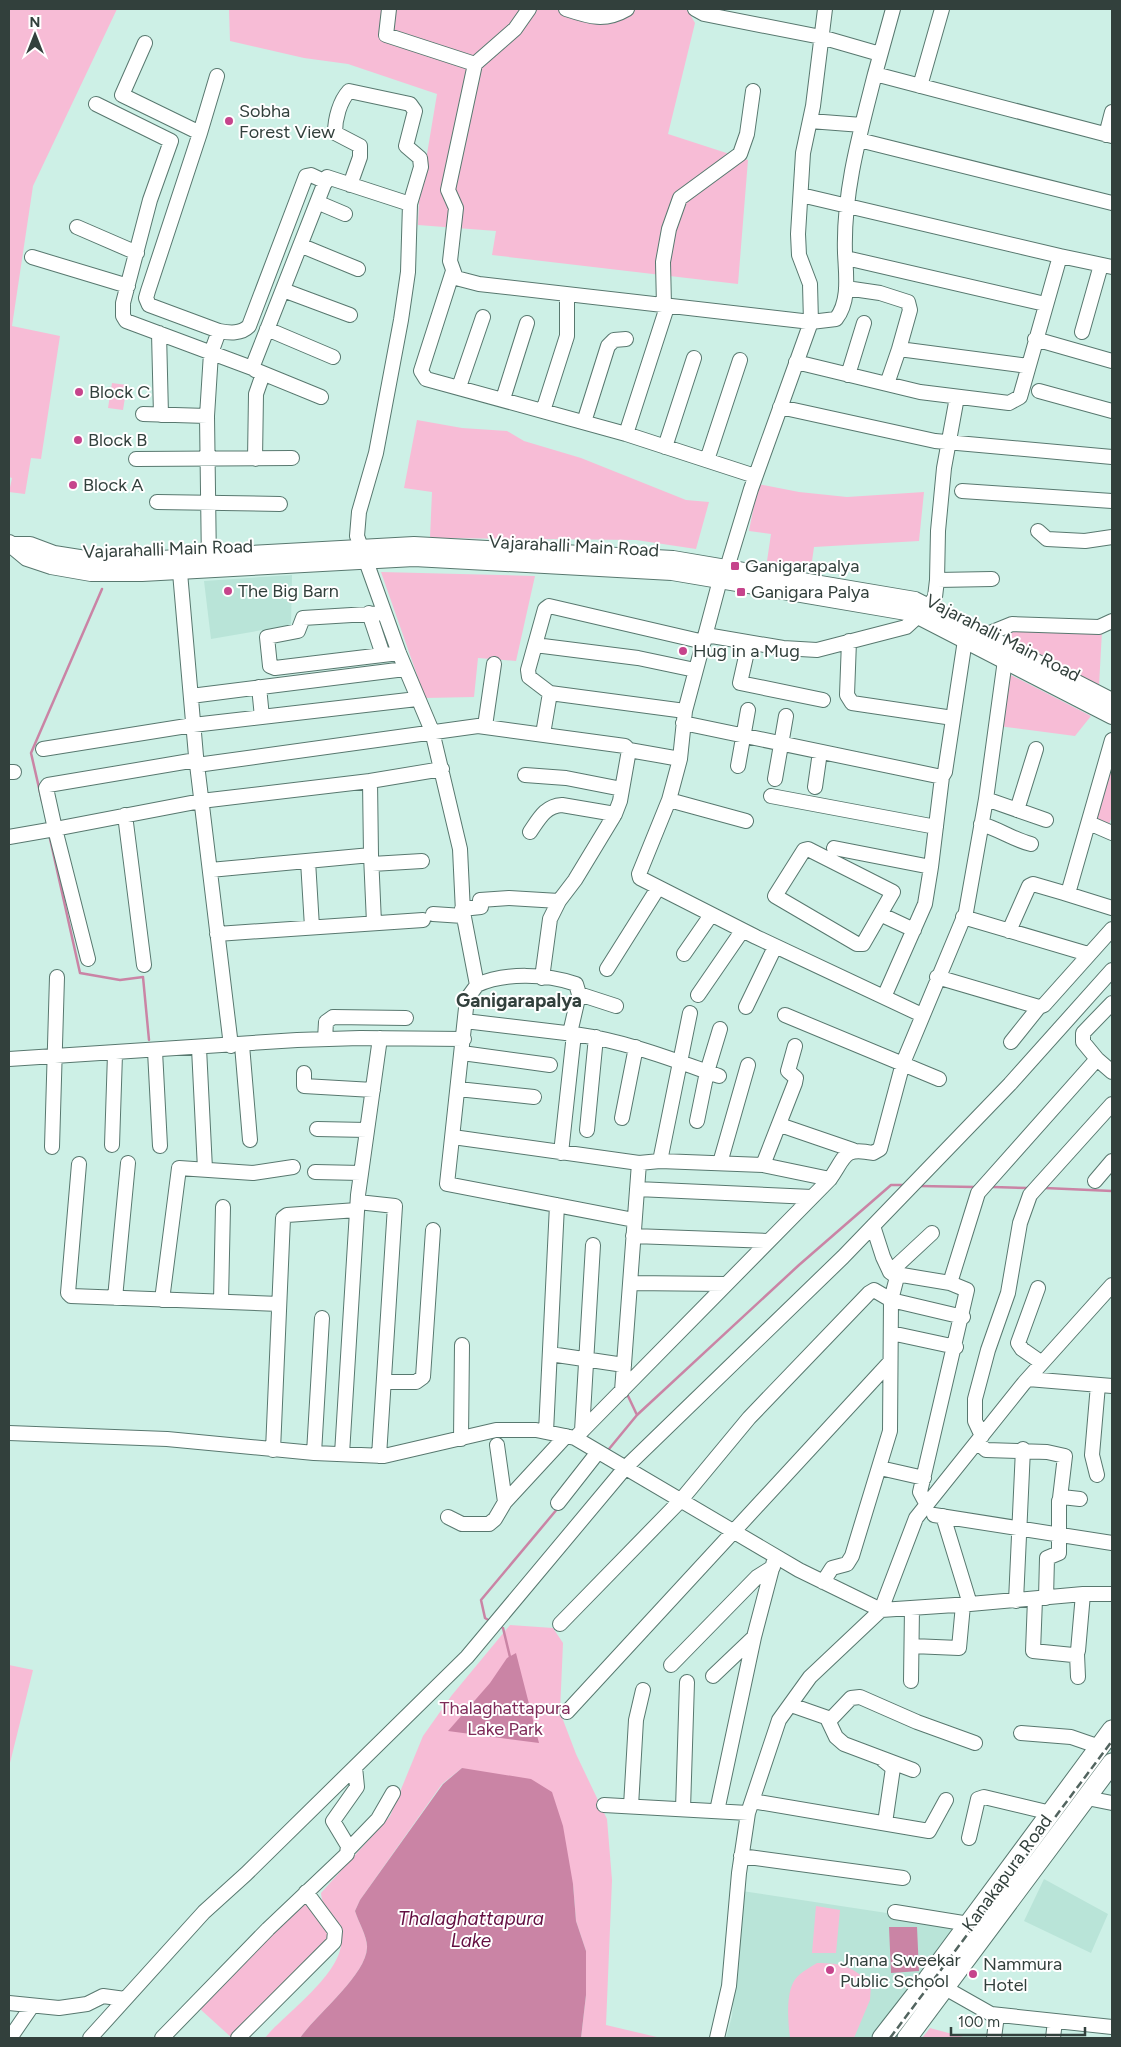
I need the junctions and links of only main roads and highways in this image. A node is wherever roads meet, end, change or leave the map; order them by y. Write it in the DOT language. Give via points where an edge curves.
graph roads {
  1 [pos="11,544"];
  2 [pos="924,611"];
  3 [pos="1112,701"];
  4 [pos="1112,716"];
  5 [pos="1112,1730"];
  6 [pos="1112,1763"];
  7 [pos="936,1984"];
  8 [pos="882,2038"];
  9 [pos="908,2038"];
  1 -- 2 [label="main road, Vajarahalli Main Road" via="28,558 74,572 115,574 179,564 363,553 723,574"];
  2 -- 3 [label="main road, Vajarahalli Main Road" via="985,635"];
  2 -- 4 [label="main road, Vajarahalli Main Road" via="965,640"];
  5 -- 7 [label="highway, Kanakapura Road" via="969,1924"];
  6 -- 7 [label="highway, Kanakapura Road"];
  7 -- 8 [label="highway, Kanakapura Road"];
  7 -- 9 [label="highway, Kanakapura Road"];
}
